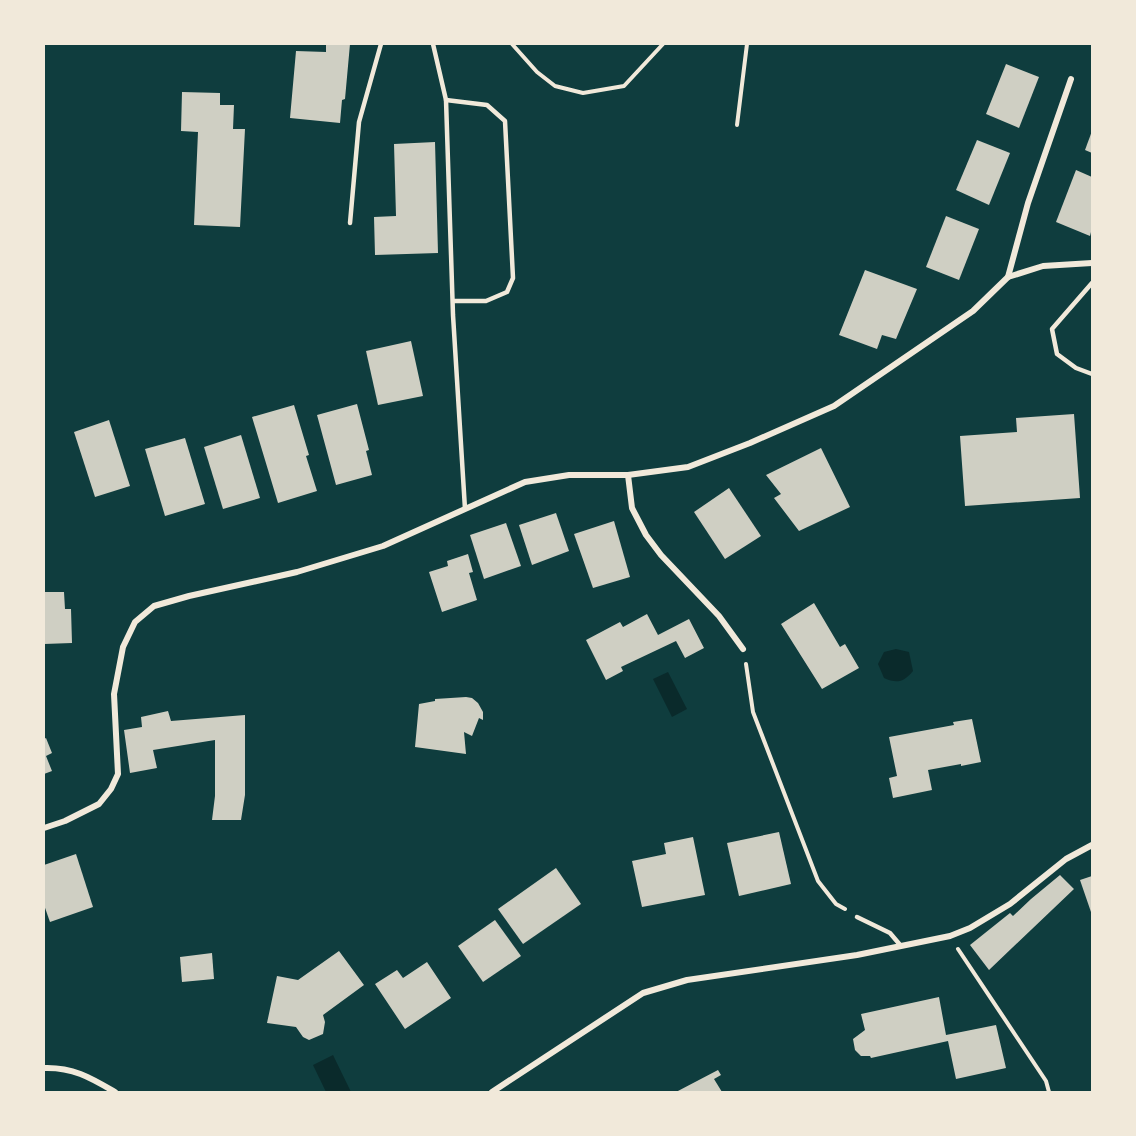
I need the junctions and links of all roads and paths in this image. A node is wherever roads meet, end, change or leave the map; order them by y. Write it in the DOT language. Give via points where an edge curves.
graph roads {
  1 [pos="381,44"];
  2 [pos="433,44"];
  3 [pos="512,44"];
  4 [pos="663,44"];
  5 [pos="747,44"];
  6 [pos="1071,79"];
  7 [pos="446,100"];
  8 [pos="737,125"];
  9 [pos="350,223"];
  10 [pos="1092,263"];
  11 [pos="1008,276"];
  12 [pos="1092,284"];
  13 [pos="454,301"];
  14 [pos="1092,374"];
  15 [pos="628,475"];
  16 [pos="465,509"];
  17 [pos="743,649"];
  18 [pos="44,828"];
  19 [pos="1092,845"];
  20 [pos="857,918"];
  21 [pos="950,936"];
  22 [pos="902,947"];
  23 [pos="44,1068"];
  24 [pos="115,1092"];
  25 [pos="492,1092"];
  26 [pos="1049,1092"];
  1 -- 9 [label="lane" via="359,122"];
  2 -- 7 [label="lane"];
  3 -- 4 [label="path" via="555,86 583,93 624,86"];
  5 -- 8 [label="path"];
  6 -- 11 [label="street" via="1028,203"];
  7 -- 13 [label="lane"];
  7 -- 13 [label="lane" via="487,105 505,121 513,278 507,292 486,301"];
  10 -- 11 [label="street" via="1043,266"];
  11 -- 15 [label="street" via="974,311 834,406 688,467"];
  12 -- 14 [label="lane" via="1052,329 1058,354"];
  13 -- 16 [label="lane"];
  15 -- 16 [label="street" via="569,475 525,482"];
  15 -- 17 [label="street" via="632,508 646,535 719,616"];
  16 -- 18 [label="street" via="383,546 297,572 154,606 135,622 123,647 114,694 118,774 111,789 99,804"];
  17 -- 20 [label="path" via="753,712 818,881 836,904"];
  19 -- 21 [label="street" via="1066,859 1010,904"];
  20 -- 22 [label="lane" via="890,933"];
  21 -- 22 [label="street"];
  21 -- 26 [label="path" via="1046,1081"];
  22 -- 25 [label="street" via="687,980 643,993"];
  23 -- 24 [label="street" via="82,1073"];
}
